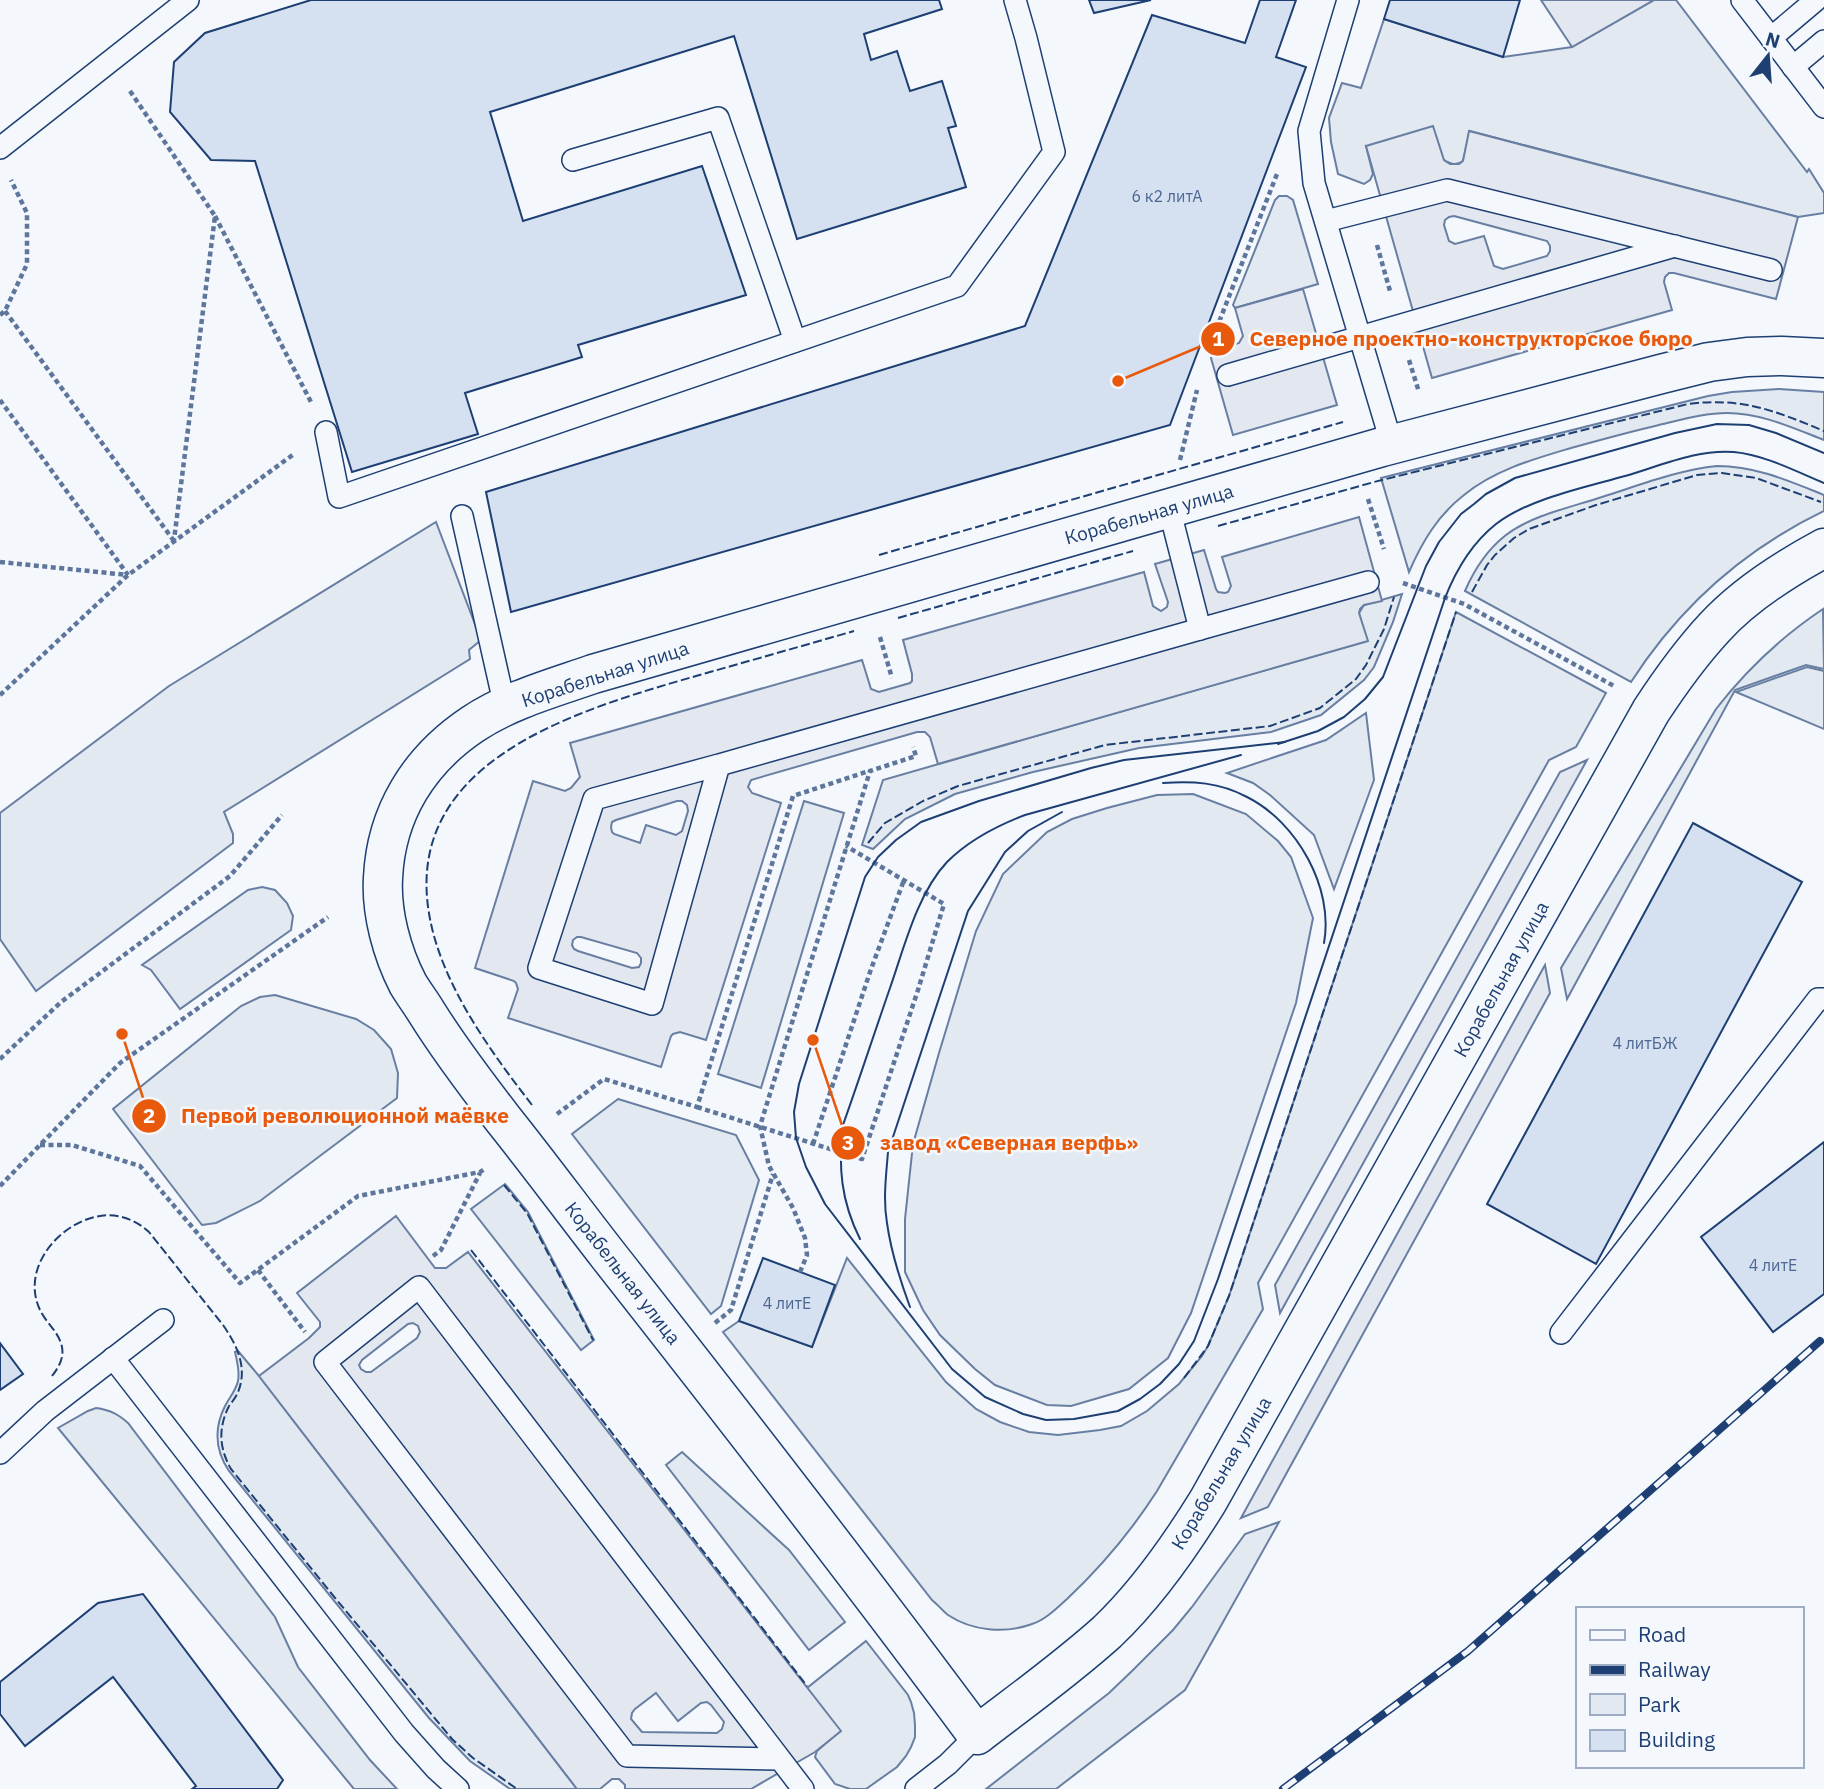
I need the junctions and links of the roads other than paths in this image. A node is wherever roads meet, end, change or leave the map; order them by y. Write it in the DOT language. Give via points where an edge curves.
graph roads {
  1 [pos="188,0"];
  2 [pos="1015,0"];
  3 [pos="1348,0"];
  4 [pos="1816,0"];
  5 [pos="1750,3"];
  6 [pos="1771,38"];
  7 [pos="1824,41"];
  8 [pos="1793,67"];
  9 [pos="1821,97"];
  10 [pos="0,148"];
  11 [pos="573,160"];
  12 [pos="1326,221"];
  13 [pos="1675,246"];
  14 [pos="1771,270"];
  15 [pos="1360,337"];
  16 [pos="795,341"];
  17 [pos="1824,358"];
  18 [pos="1228,375"];
  19 [pos="326,432"];
  20 [pos="1392,445"];
  21 [pos="1170,508"];
  22 [pos="462,516"];
  23 [pos="1824,548"];
  24 [pos="1368,582"];
  25 [pos="1200,629"];
  26 [pos="505,707"];
  27 [pos="719,765"];
  28 [pos="1824,999"];
  29 [pos="163,1320"];
  30 [pos="1561,1334"];
  31 [pos="113,1358"];
  32 [pos="0,1453"];
  33 [pos="977,1735"];
  34 [pos="780,1759"];
  35 [pos="458,1789"];
  36 [pos="803,1789"];
  37 [pos="916,1789"];
  1 -- 10 [label="lane"];
  2 -- 16 [label="lane" via="1054,152 957,286"];
  3 -- 12 [label="lane" via="1309,131 1314,183"];
  4 -- 6 [label="lane"];
  5 -- 6 [label="lane"];
  6 -- 8 [label="lane"];
  7 -- 8 [label="lane"];
  8 -- 9 [label="lane"];
  11 -- 16 [label="lane" via="718,118"];
  12 -- 13 [label="lane" via="1447,190"];
  12 -- 15 [label="lane"];
  13 -- 14 [label="lane"];
  13 -- 15 [label="lane"];
  15 -- 18 [label="lane"];
  15 -- 20 [label="lane"];
  16 -- 19 [label="lane" via="340,497"];
  17 -- 20 [label="street, Корабельная улица" via="1709,362"];
  20 -- 21 [label="street, Корабельная улица"];
  21 -- 25 [label="lane"];
  21 -- 26 [label="street, Корабельная улица" via="593,674"];
  22 -- 26 [label="lane"];
  23 -- 33 [label="street, Корабельная улица" via="1772,579 1716,626 1651,711 1187,1535 1109,1630"];
  24 -- 25 [label="lane"];
  25 -- 27 [label="lane"];
  26 -- 33 [label="street, Корабельная улица" via="453,738 431,759 397,811 387,842 384,908 408,984 472,1079"];
  27 -- 27 [label="lane" via="652,1004 538,968 594,799"];
  28 -- 30 [label="lane" via="1818,999"];
  29 -- 31 [label="lane"];
  31 -- 32 [label="lane"];
  31 -- 35 [label="lane" via="404,1733"];
  33 -- 37 [label="lane"];
  34 -- 34 [label="lane" via="419,1287 325,1362 627,1756"];
  34 -- 36 [label="lane"];
}
